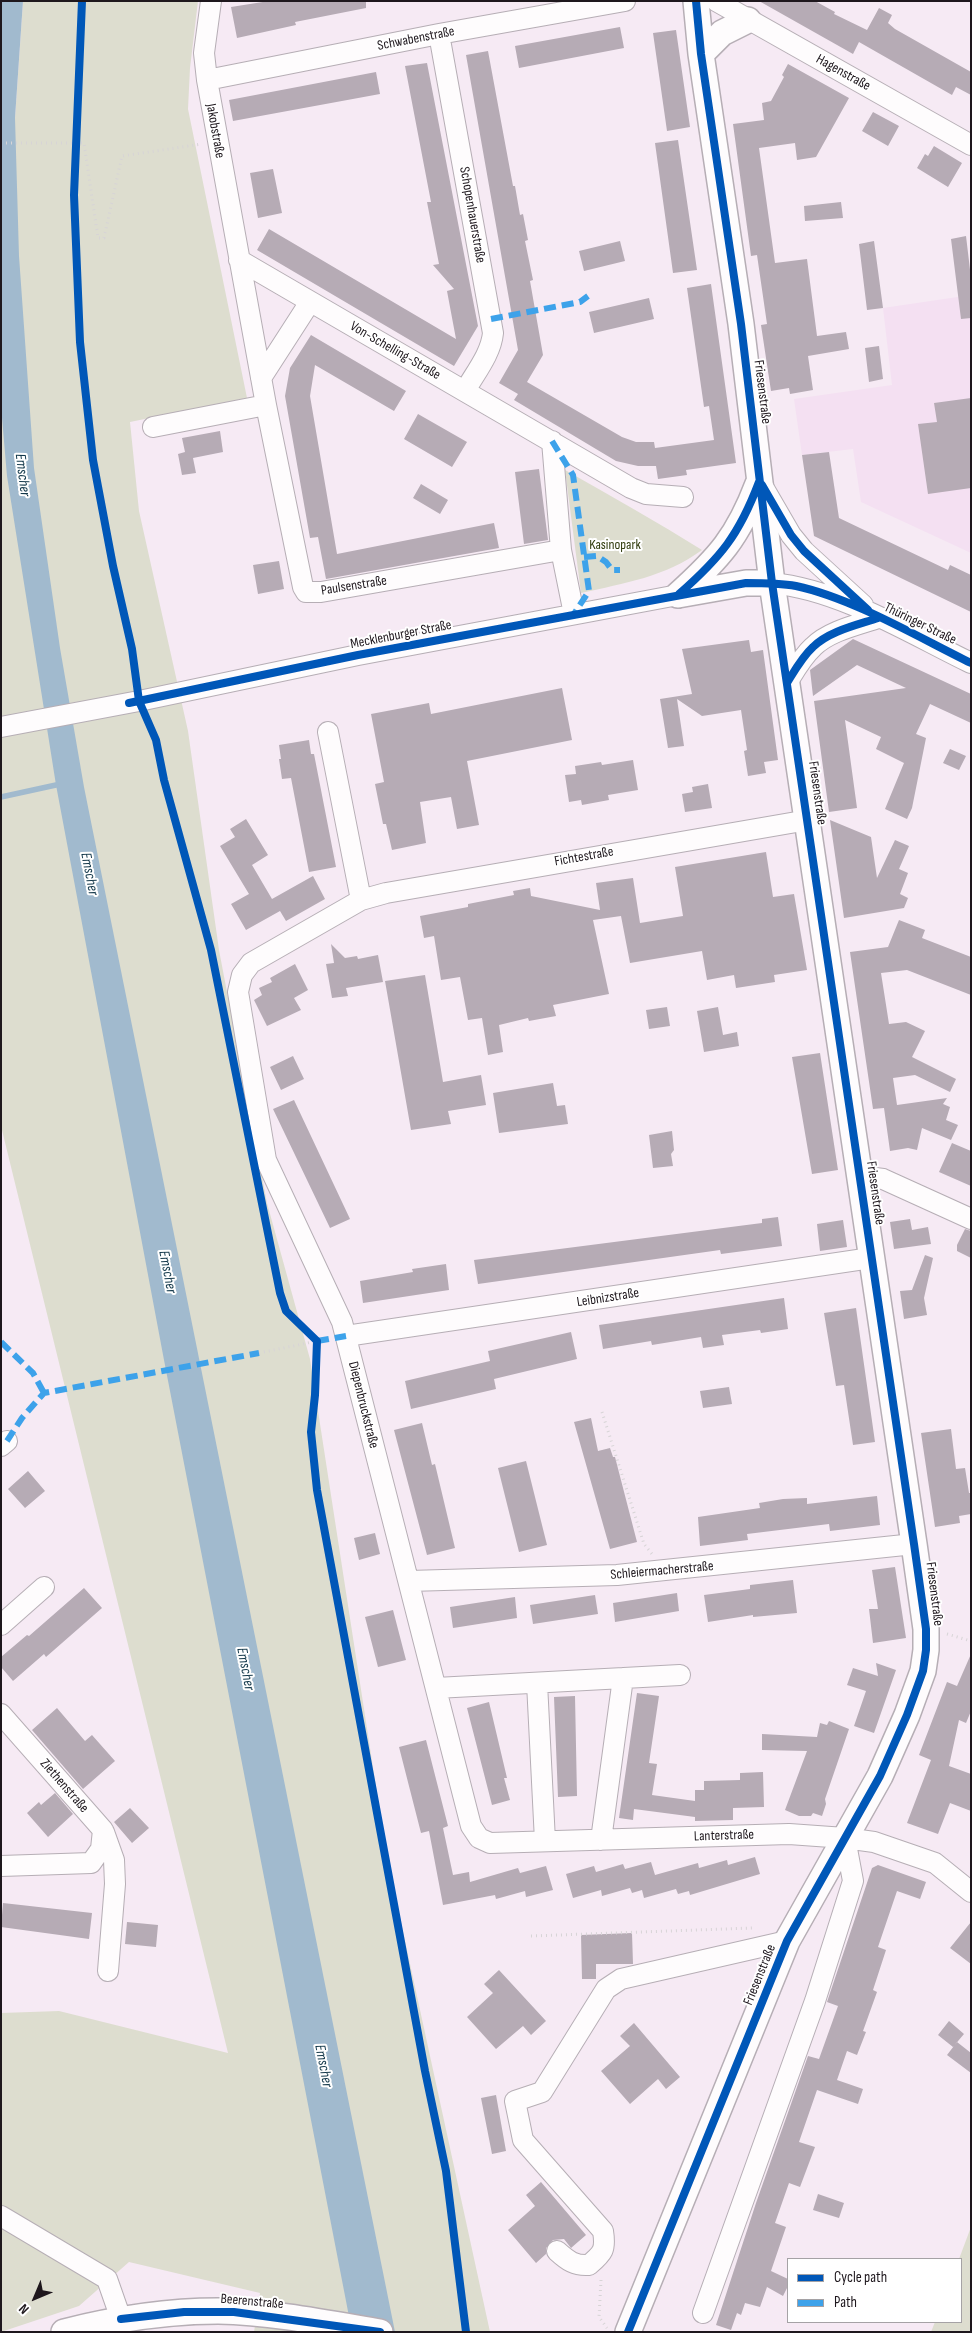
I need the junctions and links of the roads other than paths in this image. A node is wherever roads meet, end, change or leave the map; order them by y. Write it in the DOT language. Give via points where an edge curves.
graph roads {
  1 [pos="211,1"];
  2 [pos="625,1"];
  3 [pos="696,1"];
  4 [pos="716,1"];
  5 [pos="748,20"];
  6 [pos="439,34"];
  7 [pos="701,54"];
  8 [pos="206,80"];
  9 [pos="971,145"];
  10 [pos="239,260"];
  11 [pos="310,302"];
  12 [pos="261,378"];
  13 [pos="464,391"];
  14 [pos="266,405"];
  15 [pos="153,427"];
  16 [pos="552,441"];
  17 [pos="759,480"];
  18 [pos="683,497"];
  19 [pos="561,550"];
  20 [pos="772,584"];
  21 [pos="678,595"];
  22 [pos="574,614"];
  23 [pos="878,618"];
  24 [pos="971,663"];
  25 [pos="787,682"];
  26 [pos="1,727"];
  27 [pos="328,732"];
  28 [pos="808,820"];
  29 [pos="361,900"];
  30 [pos="238,992"];
  31 [pos="860,1176"];
  32 [pos="971,1219"];
  33 [pos="871,1258"];
  34 [pos="346,1336"];
  35 [pos="914,1544"];
  36 [pos="409,1580"];
  37 [pos="44,1587"];
  38 [pos="1,1625"];
  39 [pos="680,1675"];
  40 [pos="623,1678"];
  41 [pos="537,1683"];
  42 [pos="436,1688"];
  43 [pos="1,1714"];
  44 [pos="471,1826"];
  45 [pos="103,1830"];
  46 [pos="845,1838"];
  47 [pos="602,1840"];
  48 [pos="544,1841"];
  49 [pos="1,1866"];
  50 [pos="971,1892"];
  51 [pos="788,1941"];
  52 [pos="108,1971"];
  53 [pos="1,2216"];
  54 [pos="558,2250"];
  55 [pos="703,2312"];
  56 [pos="121,2319"];
  57 [pos="64,2332"];
  58 [pos="380,2332"];
  59 [pos="628,2332"];
  1 -- 8 [label="street, Jakobstraße" via="204,53"];
  2 -- 6 [label="street, Schwabenstraße"];
  3 -- 7 [label="main road, Friesenstraße"];
  4 -- 5 [label="street, Hagenstraße"];
  5 -- 7 [label="main road" via="722,33"];
  5 -- 9 [label="street, Hagenstraße"];
  6 -- 8 [label="street, Schwabenstraße"];
  6 -- 13 [label="street, Schopenhauerstraße" via="493,333 488,352"];
  7 -- 17 [label="main road, Friesenstraße"];
  8 -- 10 [label="street, Jakobstraße"];
  10 -- 11 [label="street, Von-Schelling-Straße"];
  10 -- 12 [label="street, Paulsenstraße"];
  11 -- 12 [label="street"];
  11 -- 13 [label="street, Von-Schelling-Straße"];
  12 -- 14 [label="street, Paulsenstraße"];
  13 -- 16 [label="street, Von-Schelling-Straße"];
  14 -- 15 [label="street"];
  14 -- 19 [label="street, Paulsenstraße" via="300,580 306,592"];
  16 -- 18 [label="street, Von-Schelling-Straße" via="631,488 646,494"];
  16 -- 19 [label="street"];
  17 -- 20 [label="main road, Friesenstraße"];
  17 -- 21 [label="main road" via="747,513 724,550"];
  17 -- 23 [label="street" via="804,551"];
  19 -- 22 [label="street"];
  20 -- 21 [label="main road, Mecklenburger Straße" via="746,583"];
  20 -- 23 [label="street, Thüringer Straße" via="816,591"];
  20 -- 25 [label="main road, Friesenstraße"];
  21 -- 22 [label="street, Mecklenburger Straße"];
  22 -- 26 [label="street, Mecklenburger Straße"];
  23 -- 24 [label="street, Thüringer Straße"];
  23 -- 25 [label="street" via="840,631 814,645"];
  25 -- 28 [label="main road, Friesenstraße"];
  27 -- 29 [label="street"];
  28 -- 29 [label="street, Fichtestraße" via="412,887"];
  28 -- 31 [label="main road, Friesenstraße"];
  29 -- 30 [label="street, Fichtestraße" via="251,963 242,975"];
  30 -- 34 [label="street, Diepenbruckstraße" via="266,1160 306,1241"];
  31 -- 32 [label="street" via="883,1179"];
  31 -- 33 [label="main road, Friesenstraße"];
  33 -- 34 [label="street, Leibnizstraße"];
  33 -- 35 [label="main road, Friesenstraße"];
  34 -- 36 [label="street, Diepenbruckstraße"];
  35 -- 36 [label="street, Schleiermacherstraße" via="667,1572"];
  35 -- 46 [label="main road, Friesenstraße" via="926,1628 923,1671 884,1768"];
  36 -- 42 [label="street, Diepenbruckstraße"];
  37 -- 38 [label="street"];
  39 -- 40 [label="street"];
  40 -- 41 [label="street"];
  40 -- 47 [label="street"];
  41 -- 42 [label="street"];
  41 -- 48 [label="street"];
  42 -- 44 [label="street, Diepenbruckstraße"];
  43 -- 45 [label="street, Ziethenstraße"];
  44 -- 48 [label="street, Lanterstraße" via="479,1838 490,1843"];
  45 -- 49 [label="street" via="101,1849 91,1863"];
  45 -- 52 [label="street" via="114,1860 115,1884"];
  46 -- 47 [label="street, Lanterstraße" via="789,1834"];
  46 -- 50 [label="street, Lanterstraße" via="874,1842 934,1863"];
  46 -- 51 [label="main road, Friesenstraße"];
  46 -- 55 [label="street" via="853,1882 815,2002"];
  47 -- 48 [label="street, Lanterstraße"];
  51 -- 54 [label="street, Friesenstraße" via="612,1984 606,1988 542,2092 515,2101 524,2140 604,2231 606,2246 589,2265 577,2266"];
  51 -- 59 [label="main road, Friesenstraße"];
  53 -- 56 [label="street" via="107,2279"];
  56 -- 57 [label="main road, Beerenstraße"];
  56 -- 58 [label="main road, Beerenstraße" via="217,2311"];
}
